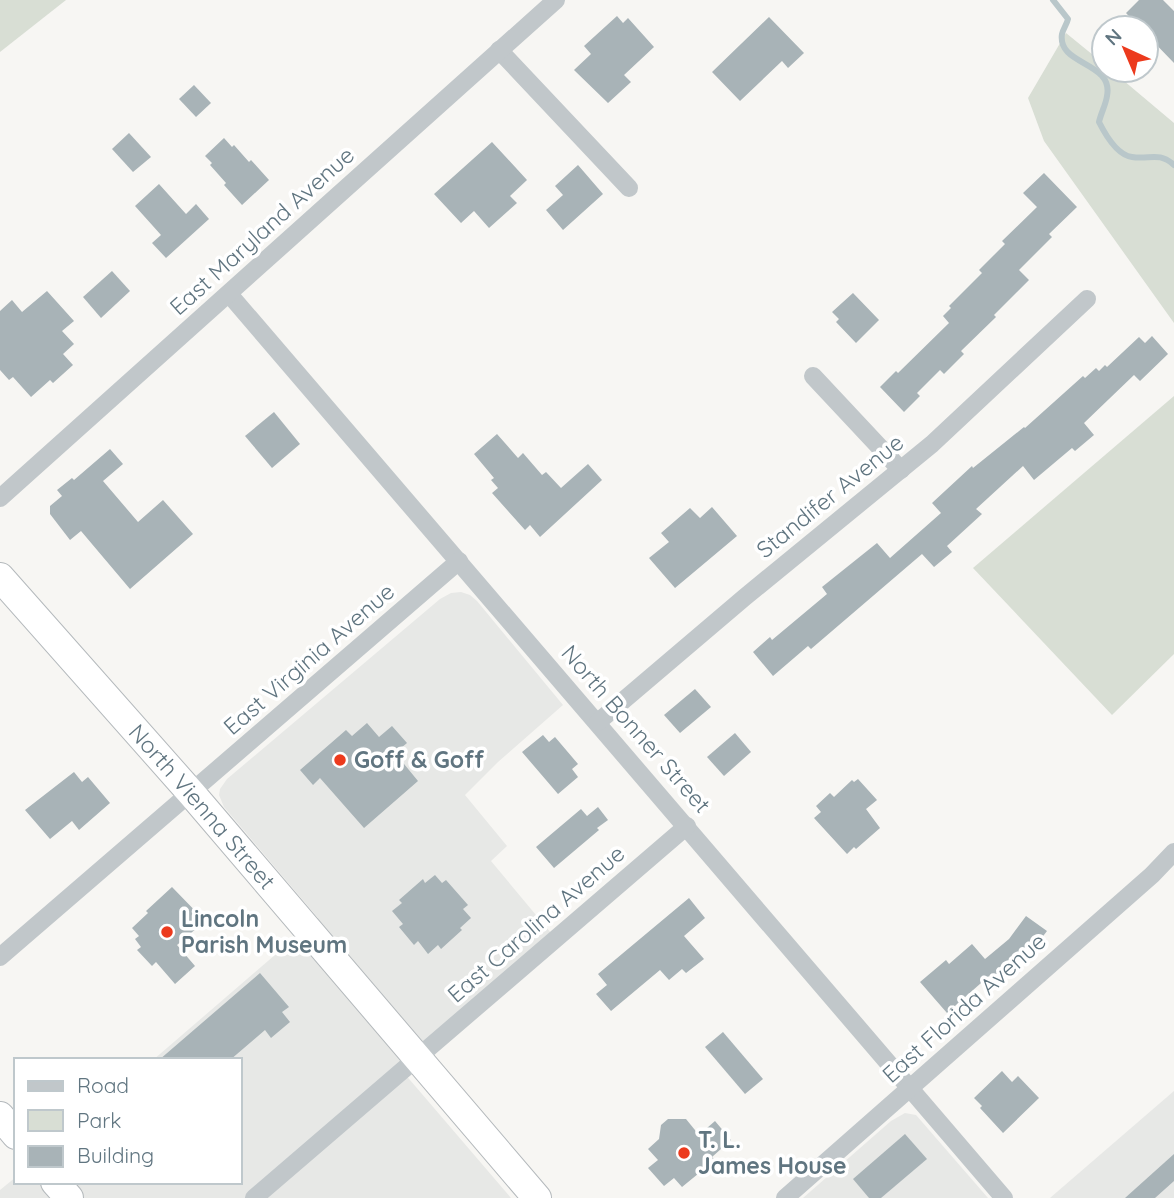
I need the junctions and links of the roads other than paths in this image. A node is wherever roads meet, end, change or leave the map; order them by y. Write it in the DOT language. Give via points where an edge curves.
graph roads {
  1 [pos="556,0"];
  2 [pos="499,50"];
  3 [pos="629,188"];
  4 [pos="229,294"];
  5 [pos="1087,299"];
  6 [pos="813,376"];
  7 [pos="901,470"];
  8 [pos="0,498"];
  9 [pos="459,561"];
  10 [pos="0,577"];
  11 [pos="598,722"];
  12 [pos="191,794"];
  13 [pos="687,826"];
  14 [pos="1174,852"];
  15 [pos="0,957"];
  16 [pos="417,1059"];
  17 [pos="911,1089"];
  18 [pos="0,1116"];
  19 [pos="14,1133"];
  20 [pos="57,1184"];
  21 [pos="68,1198"];
  22 [pos="254,1198"];
  23 [pos="537,1198"];
  24 [pos="785,1198"];
  25 [pos="1004,1198"];
  1 -- 2 [label="street, East Maryland Avenue"];
  2 -- 3 [label="street"];
  2 -- 4 [label="street, East Maryland Avenue"];
  4 -- 8 [label="street, East Maryland Avenue"];
  4 -- 9 [label="street, North Bonner Street"];
  5 -- 7 [label="street, Standifer Avenue"];
  6 -- 7 [label="street"];
  7 -- 11 [label="street, Standifer Avenue"];
  9 -- 11 [label="street, North Bonner Street"];
  9 -- 12 [label="street, East Virginia Avenue"];
  10 -- 12 [label="highway, North Vienna Street"];
  11 -- 13 [label="street, North Bonner Street"];
  12 -- 15 [label="street, East Virginia Avenue"];
  12 -- 16 [label="highway, North Vienna Street"];
  13 -- 16 [label="street, East Carolina Avenue"];
  13 -- 17 [label="street, North Bonner Street"];
  14 -- 17 [label="street, East Florida Avenue"];
  16 -- 22 [label="street, East Carolina Avenue"];
  16 -- 23 [label="highway, North Vienna Street"];
  17 -- 24 [label="street, East Florida Avenue"];
  17 -- 25 [label="street, North Bonner Street"];
  18 -- 19 [label="highway"];
  20 -- 21 [label="highway"];
}
